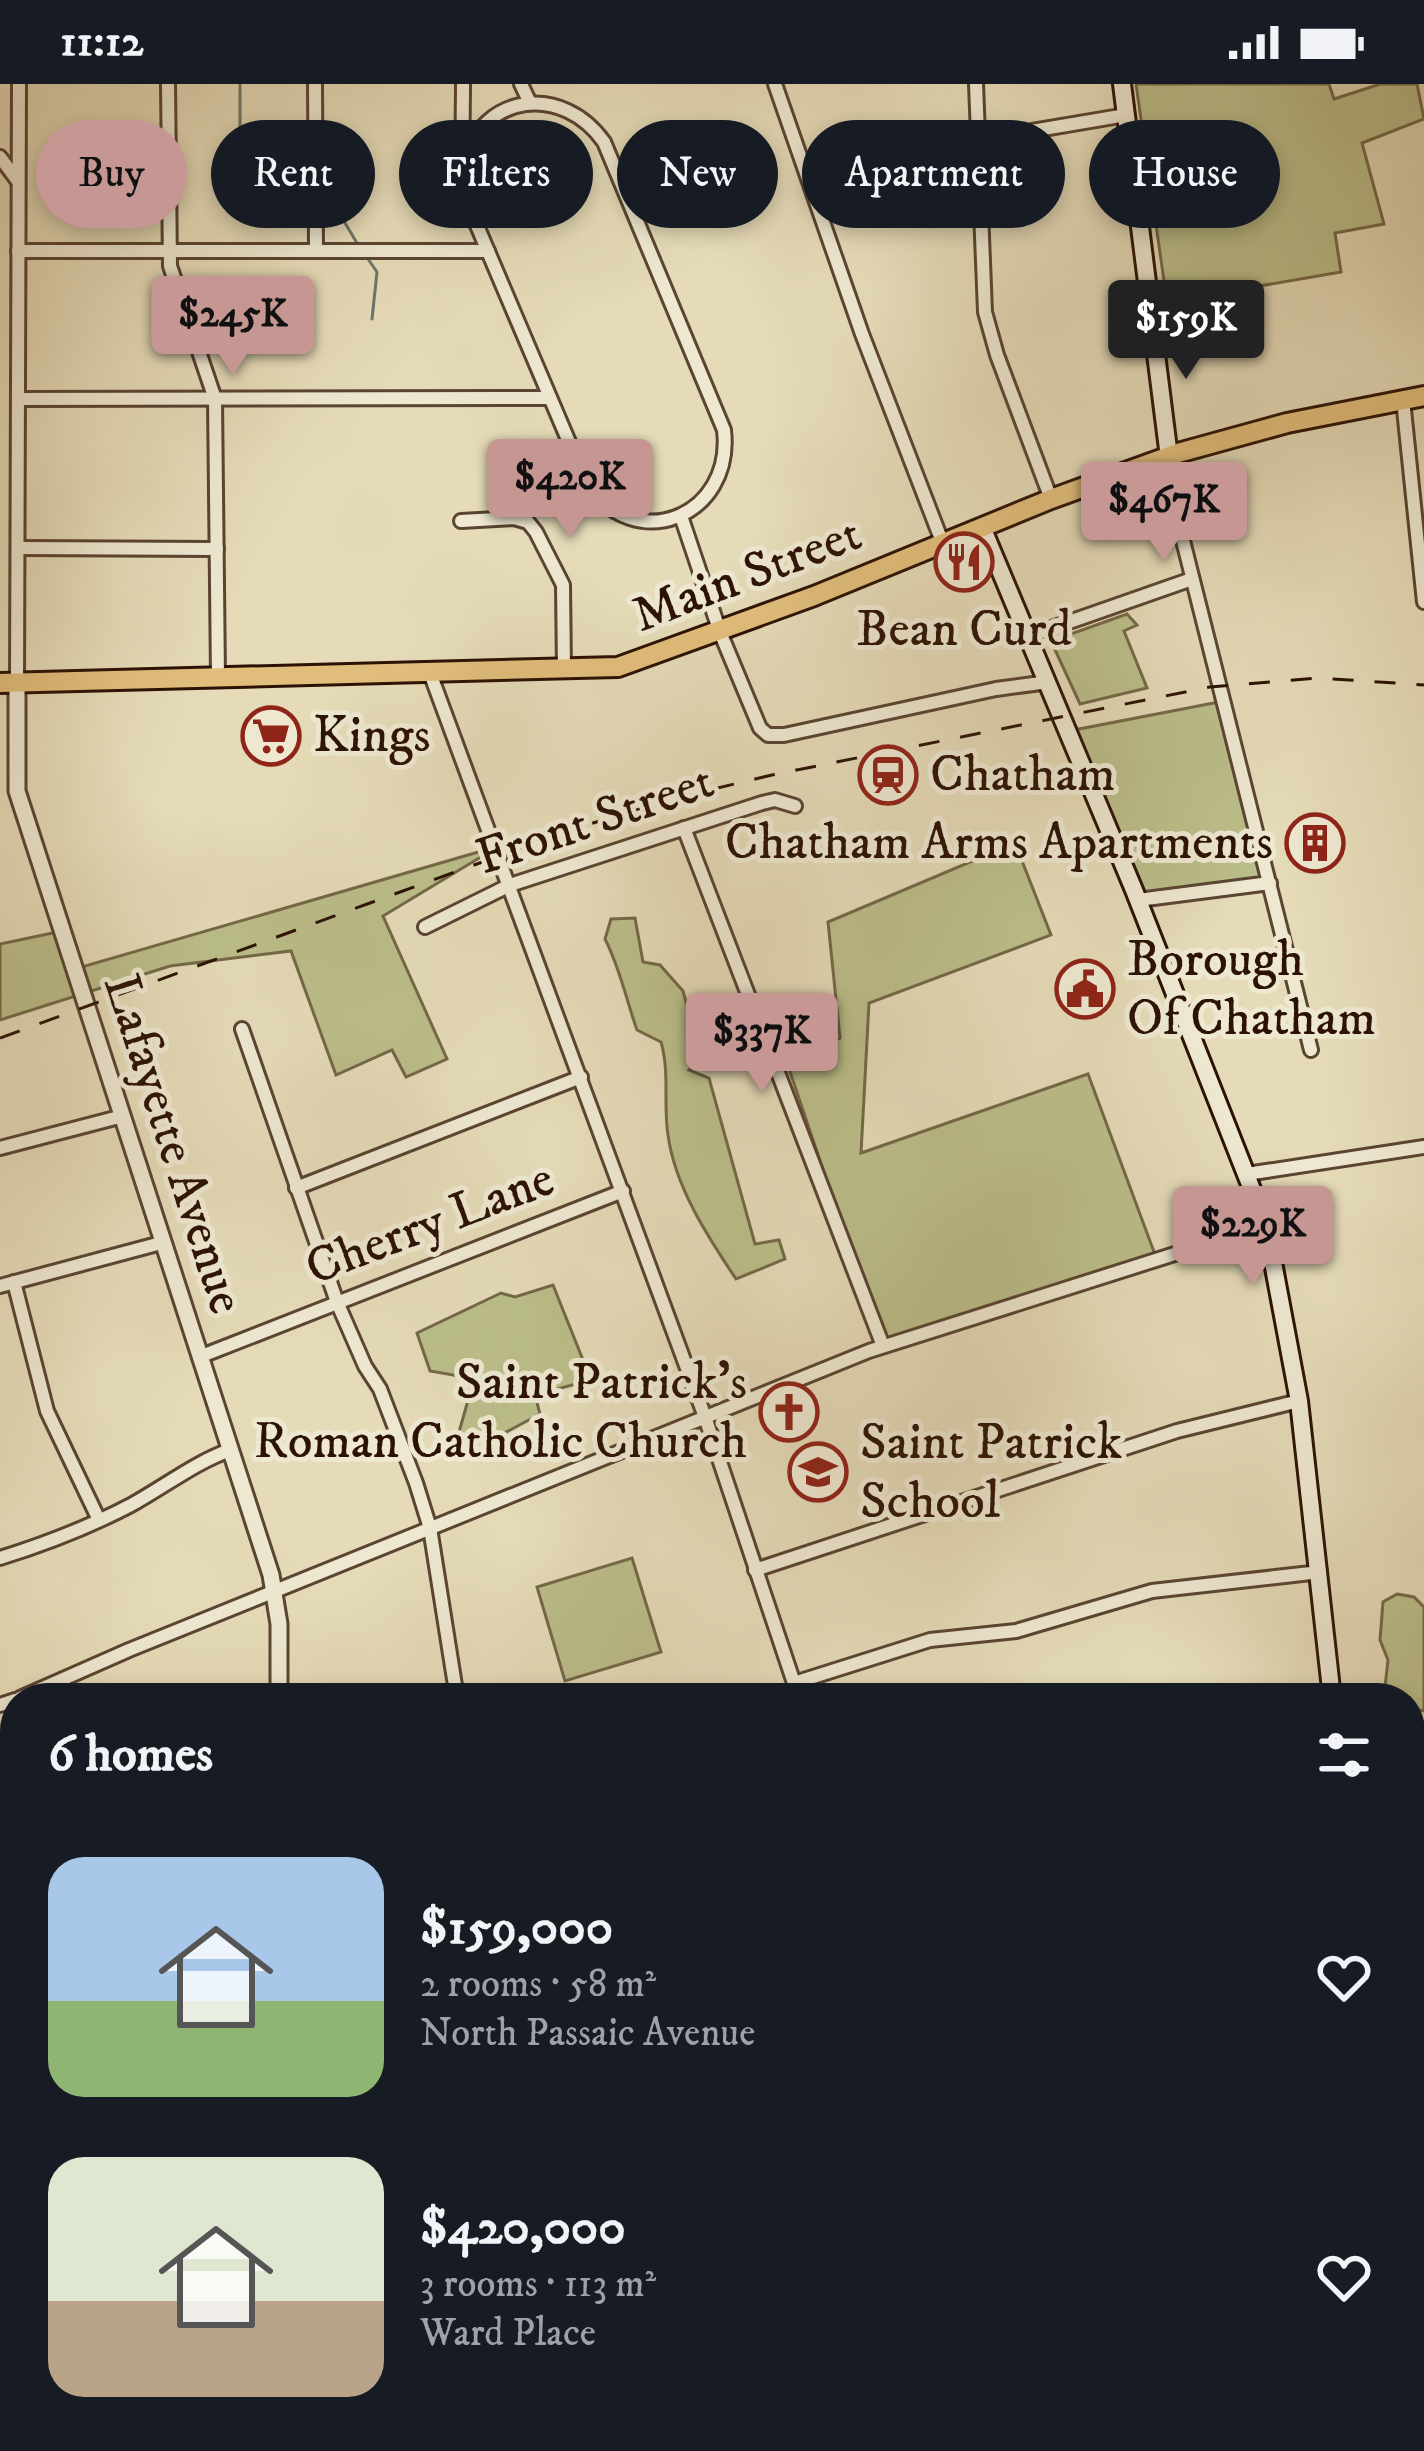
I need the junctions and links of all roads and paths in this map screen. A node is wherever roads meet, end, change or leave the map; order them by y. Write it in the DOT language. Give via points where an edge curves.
graph roads {
  1 [pos="19,84"];
  2 [pos="168,84"];
  3 [pos="315,84"];
  4 [pos="463,84"];
  5 [pos="521,84"];
  6 [pos="775,84"];
  7 [pos="976,84"];
  8 [pos="1122,84"];
  9 [pos="530,104"];
  10 [pos="1126,116"];
  11 [pos="463,120"];
  12 [pos="490,120"];
  13 [pos="978,120"];
  14 [pos="1065,126"];
  15 [pos="0,157"];
  16 [pos="18,181"];
  17 [pos="478,228"];
  18 [pos="982,228"];
  19 [pos="18,251"];
  20 [pos="169,251"];
  21 [pos="316,251"];
  22 [pos="488,251"];
  23 [pos="1424,396"];
  24 [pos="550,398"];
  25 [pos="18,399"];
  26 [pos="215,399"];
  27 [pos="1402,400"];
  28 [pos="1169,457"];
  29 [pos="1052,499"];
  30 [pos="681,516"];
  31 [pos="461,521"];
  32 [pos="982,527"];
  33 [pos="943,544"];
  34 [pos="19,548"];
  35 [pos="217,549"];
  36 [pos="1192,579"];
  37 [pos="1424,602"];
  38 [pos="720,632"];
  39 [pos="1029,636"];
  40 [pos="564,670"];
  41 [pos="430,673"];
  42 [pos="218,677"];
  43 [pos="1048,682"];
  44 [pos="9,683"];
  45 [pos="8,793"];
  46 [pos="795,806"];
  47 [pos="684,828"];
  48 [pos="1270,883"];
  49 [pos="510,884"];
  50 [pos="1138,900"];
  51 [pos="424,927"];
  52 [pos="242,1029"];
  53 [pos="1311,1050"];
  54 [pos="581,1077"];
  55 [pos="119,1117"];
  56 [pos="1424,1147"];
  57 [pos="0,1148"];
  58 [pos="1247,1174"];
  59 [pos="296,1188"];
  60 [pos="623,1191"];
  61 [pos="1266,1225"];
  62 [pos="161,1243"];
  63 [pos="7,1284"];
  64 [pos="337,1303"];
  65 [pos="883,1346"];
  66 [pos="199,1358"];
  67 [pos="1299,1401"];
  68 [pos="705,1417"];
  69 [pos="230,1450"];
  70 [pos="99,1520"];
  71 [pos="430,1528"];
  72 [pos="0,1558"];
  73 [pos="755,1570"];
  74 [pos="1320,1572"];
  75 [pos="274,1592"];
  76 [pos="55,1683"];
  77 [pos="280,1683"];
  78 [pos="455,1683"];
  79 [pos="793,1683"];
  80 [pos="817,1683"];
  81 [pos="1331,1683"];
  1 -- 16 [label="street"];
  2 -- 20 [label="street"];
  3 -- 21 [label="street"];
  4 -- 11 [label="street"];
  5 -- 9 [label="street"];
  6 -- 33 [label="street"];
  7 -- 13 [label="street"];
  8 -- 10 [label="main road"];
  9 -- 12 [label="street"];
  9 -- 30 [label="street" via="573,112 604,142 719,416 725,445 718,480"];
  10 -- 14 [label="street"];
  10 -- 28 [label="main road"];
  15 -- 16 [label="street"];
  16 -- 19 [label="street"];
  17 -- 22 [label="street"];
  18 -- 29 [label="street" via="985,312"];
  19 -- 20 [label="street"];
  19 -- 25 [label="street"];
  20 -- 21 [label="street"];
  20 -- 26 [label="street"];
  21 -- 22 [label="street"];
  22 -- 24 [label="street"];
  23 -- 27 [label="main road, Main Street"];
  24 -- 26 [label="street"];
  24 -- 30 [label="street" via="599,500 645,521"];
  25 -- 26 [label="street"];
  25 -- 34 [label="street"];
  26 -- 35 [label="street"];
  27 -- 28 [label="main road, Main Street"];
  27 -- 37 [label="street"];
  28 -- 29 [label="main road, Main Street"];
  28 -- 36 [label="street"];
  29 -- 32 [label="main road, Main Street"];
  30 -- 38 [label="street"];
  31 -- 40 [label="street" via="514,518 536,532 563,585"];
  32 -- 33 [label="main road, Main Street"];
  32 -- 39 [label="main road"];
  33 -- 38 [label="main road, Main Street"];
  34 -- 35 [label="street"];
  34 -- 44 [label="street"];
  35 -- 42 [label="street"];
  36 -- 39 [label="street"];
  36 -- 48 [label="street"];
  38 -- 40 [label="main road, Main Street" via="633,664"];
  38 -- 43 [label="street" via="768,734"];
  39 -- 43 [label="main road"];
  40 -- 41 [label="main road, Main Street"];
  41 -- 42 [label="main road, Main Street"];
  41 -- 49 [label="street"];
  42 -- 44 [label="main road, Main Street"];
  43 -- 50 [label="main road"];
  44 -- 45 [label="street, Lafayette Avenue"];
  45 -- 55 [label="street, Lafayette Avenue"];
  46 -- 47 [label="street, Front Street" via="775,800"];
  47 -- 49 [label="street, Front Street"];
  47 -- 65 [label="street"];
  48 -- 50 [label="street"];
  48 -- 53 [label="street"];
  49 -- 51 [label="street, Front Street"];
  49 -- 54 [label="street"];
  50 -- 58 [label="main road"];
  52 -- 59 [label="street"];
  54 -- 59 [label="street"];
  54 -- 60 [label="street"];
  55 -- 57 [label="street"];
  55 -- 62 [label="street, Lafayette Avenue"];
  56 -- 58 [label="street"];
  58 -- 61 [label="main road"];
  59 -- 64 [label="street"];
  60 -- 64 [label="street, Cherry Lane"];
  60 -- 68 [label="street"];
  61 -- 65 [label="street"];
  61 -- 67 [label="main road"];
  62 -- 63 [label="street"];
  62 -- 66 [label="street, Lafayette Avenue"];
  63 -- 70 [label="street" via="47,1411"];
  64 -- 66 [label="street, Cherry Lane"];
  64 -- 71 [label="street" via="391,1414"];
  65 -- 68 [label="street"];
  66 -- 69 [label="street, Lafayette Avenue"];
  67 -- 73 [label="street" via="1177,1431"];
  67 -- 74 [label="main road"];
  68 -- 71 [label="street"];
  68 -- 73 [label="street"];
  69 -- 70 [label="street"];
  69 -- 75 [label="street, Lafayette Avenue"];
  70 -- 72 [label="street"];
  71 -- 75 [label="street"];
  71 -- 78 [label="street"];
  73 -- 79 [label="street"];
  74 -- 80 [label="street" via="1152,1591 1016,1631 930,1640"];
  74 -- 81 [label="main road"];
  75 -- 76 [label="street"];
  75 -- 77 [label="street, Lafayette Avenue"];
}
